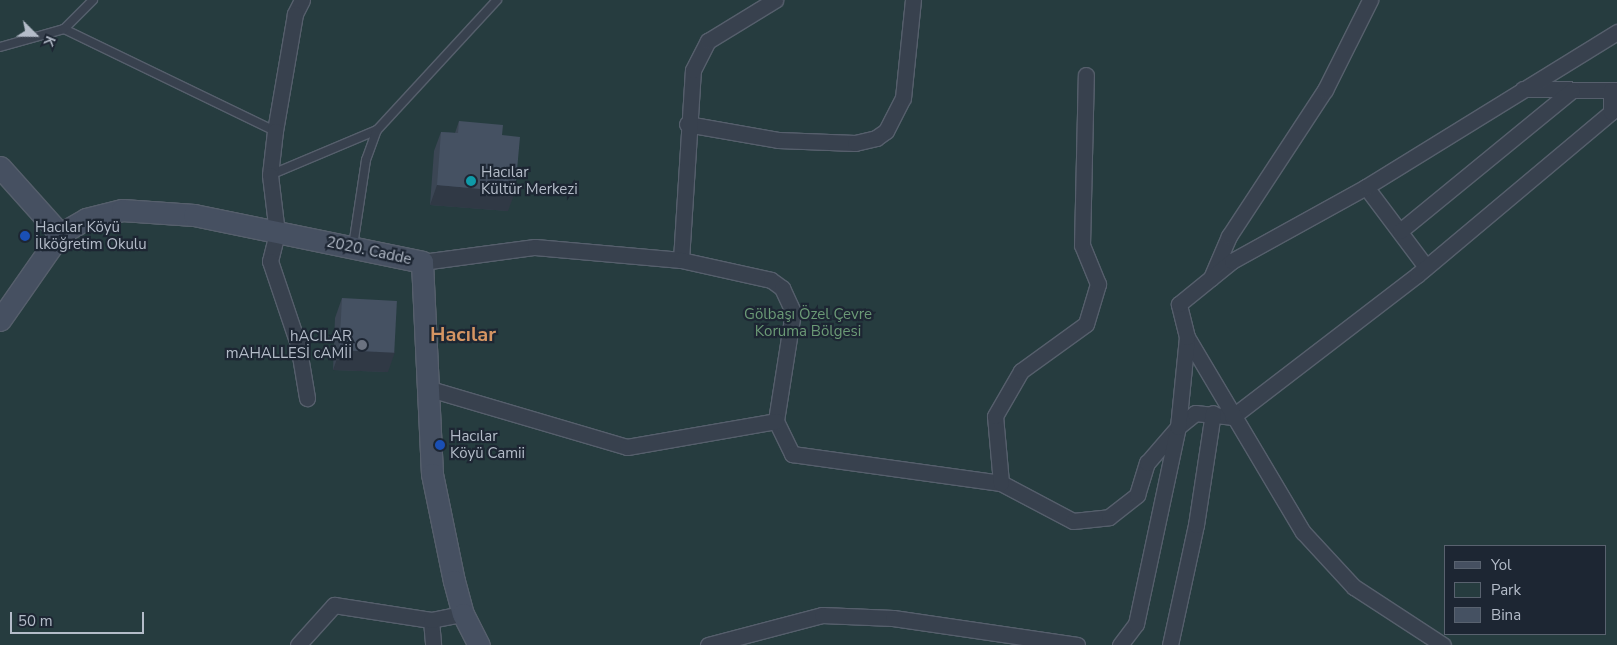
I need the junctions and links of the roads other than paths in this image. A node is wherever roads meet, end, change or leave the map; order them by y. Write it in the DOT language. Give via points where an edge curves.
graph roads {
  1 [pos="93,0"];
  2 [pos="302,0"];
  3 [pos="497,0"];
  4 [pos="775,0"];
  5 [pos="913,0"];
  6 [pos="1370,0"];
  7 [pos="64,30"];
  8 [pos="1617,32"];
  9 [pos="0,48"];
  10 [pos="1086,75"];
  11 [pos="1524,89"];
  12 [pos="1572,90"];
  13 [pos="1614,90"];
  14 [pos="687,124"];
  15 [pos="377,130"];
  16 [pos="275,131"];
  17 [pos="0,167"];
  18 [pos="270,175"];
  19 [pos="1366,187"];
  20 [pos="1400,231"];
  21 [pos="278,232"];
  22 [pos="60,234"];
  23 [pos="352,248"];
  24 [pos="681,260"];
  25 [pos="422,262"];
  26 [pos="1426,267"];
  27 [pos="1208,284"];
  28 [pos="0,320"];
  29 [pos="1187,337"];
  30 [pos="430,389"];
  31 [pos="307,398"];
  32 [pos="1213,413"];
  33 [pos="1232,417"];
  34 [pos="776,421"];
  35 [pos="1178,427"];
  36 [pos="1001,483"];
  37 [pos="463,614"];
  38 [pos="431,620"];
  39 [pos="298,645"];
  40 [pos="433,645"];
  41 [pos="479,645"];
  42 [pos="708,645"];
  43 [pos="1076,645"];
  44 [pos="1120,645"];
  45 [pos="1170,645"];
  46 [pos="1441,645"];
  1 -- 7 [label="lane"];
  2 -- 16 [label="street" via="295,14"];
  3 -- 15 [label="lane"];
  4 -- 14 [label="street" via="708,40 693,70"];
  5 -- 14 [label="street" via="903,98 891,124 876,138 855,143 778,140"];
  6 -- 27 [label="street" via="1325,90 1229,236"];
  7 -- 9 [label="lane"];
  7 -- 16 [label="lane"];
  8 -- 11 [label="street"];
  10 -- 36 [label="street" via="1082,245 1098,284 1086,324 1022,371 995,416"];
  11 -- 12 [label="street"];
  11 -- 19 [label="street"];
  12 -- 13 [label="street"];
  12 -- 20 [label="street"];
  13 -- 26 [label="street" via="1611,112"];
  14 -- 24 [label="street"];
  15 -- 18 [label="lane"];
  15 -- 23 [label="lane" via="366,160"];
  16 -- 18 [label="street"];
  17 -- 22 [label="street"];
  18 -- 21 [label="street"];
  19 -- 20 [label="street"];
  19 -- 27 [label="street" via="1232,261"];
  20 -- 26 [label="street"];
  21 -- 22 [label="street, 2020. Cadde" via="194,215 138,210 86,219"];
  21 -- 23 [label="street, 2020. Cadde"];
  21 -- 31 [label="street" via="270,261 298,344"];
  22 -- 28 [label="street"];
  23 -- 25 [label="street, 2020. Cadde"];
  24 -- 25 [label="street, 2020. Cadde" via="535,247"];
  24 -- 34 [label="street, 2020. Cadde" via="771,280 786,294 793,312"];
  25 -- 30 [label="street"];
  26 -- 33 [label="street"];
  27 -- 29 [label="street" via="1179,304"];
  29 -- 33 [label="street"];
  29 -- 35 [label="street"];
  30 -- 34 [label="street" via="627,448"];
  30 -- 37 [label="street" via="432,474"];
  32 -- 33 [label="street"];
  32 -- 35 [label="street" via="1195,413"];
  32 -- 45 [label="street" via="1196,526"];
  33 -- 46 [label="street" via="1303,532 1354,587"];
  34 -- 36 [label="street" via="792,454"];
  35 -- 36 [label="street" via="1147,463 1137,495 1110,516 1073,521"];
  35 -- 44 [label="street" via="1136,624"];
  37 -- 38 [label="street"];
  37 -- 41 [label="street"];
  38 -- 39 [label="street" via="334,605"];
  38 -- 40 [label="street"];
  42 -- 43 [label="street" via="822,615 893,618"];
}
